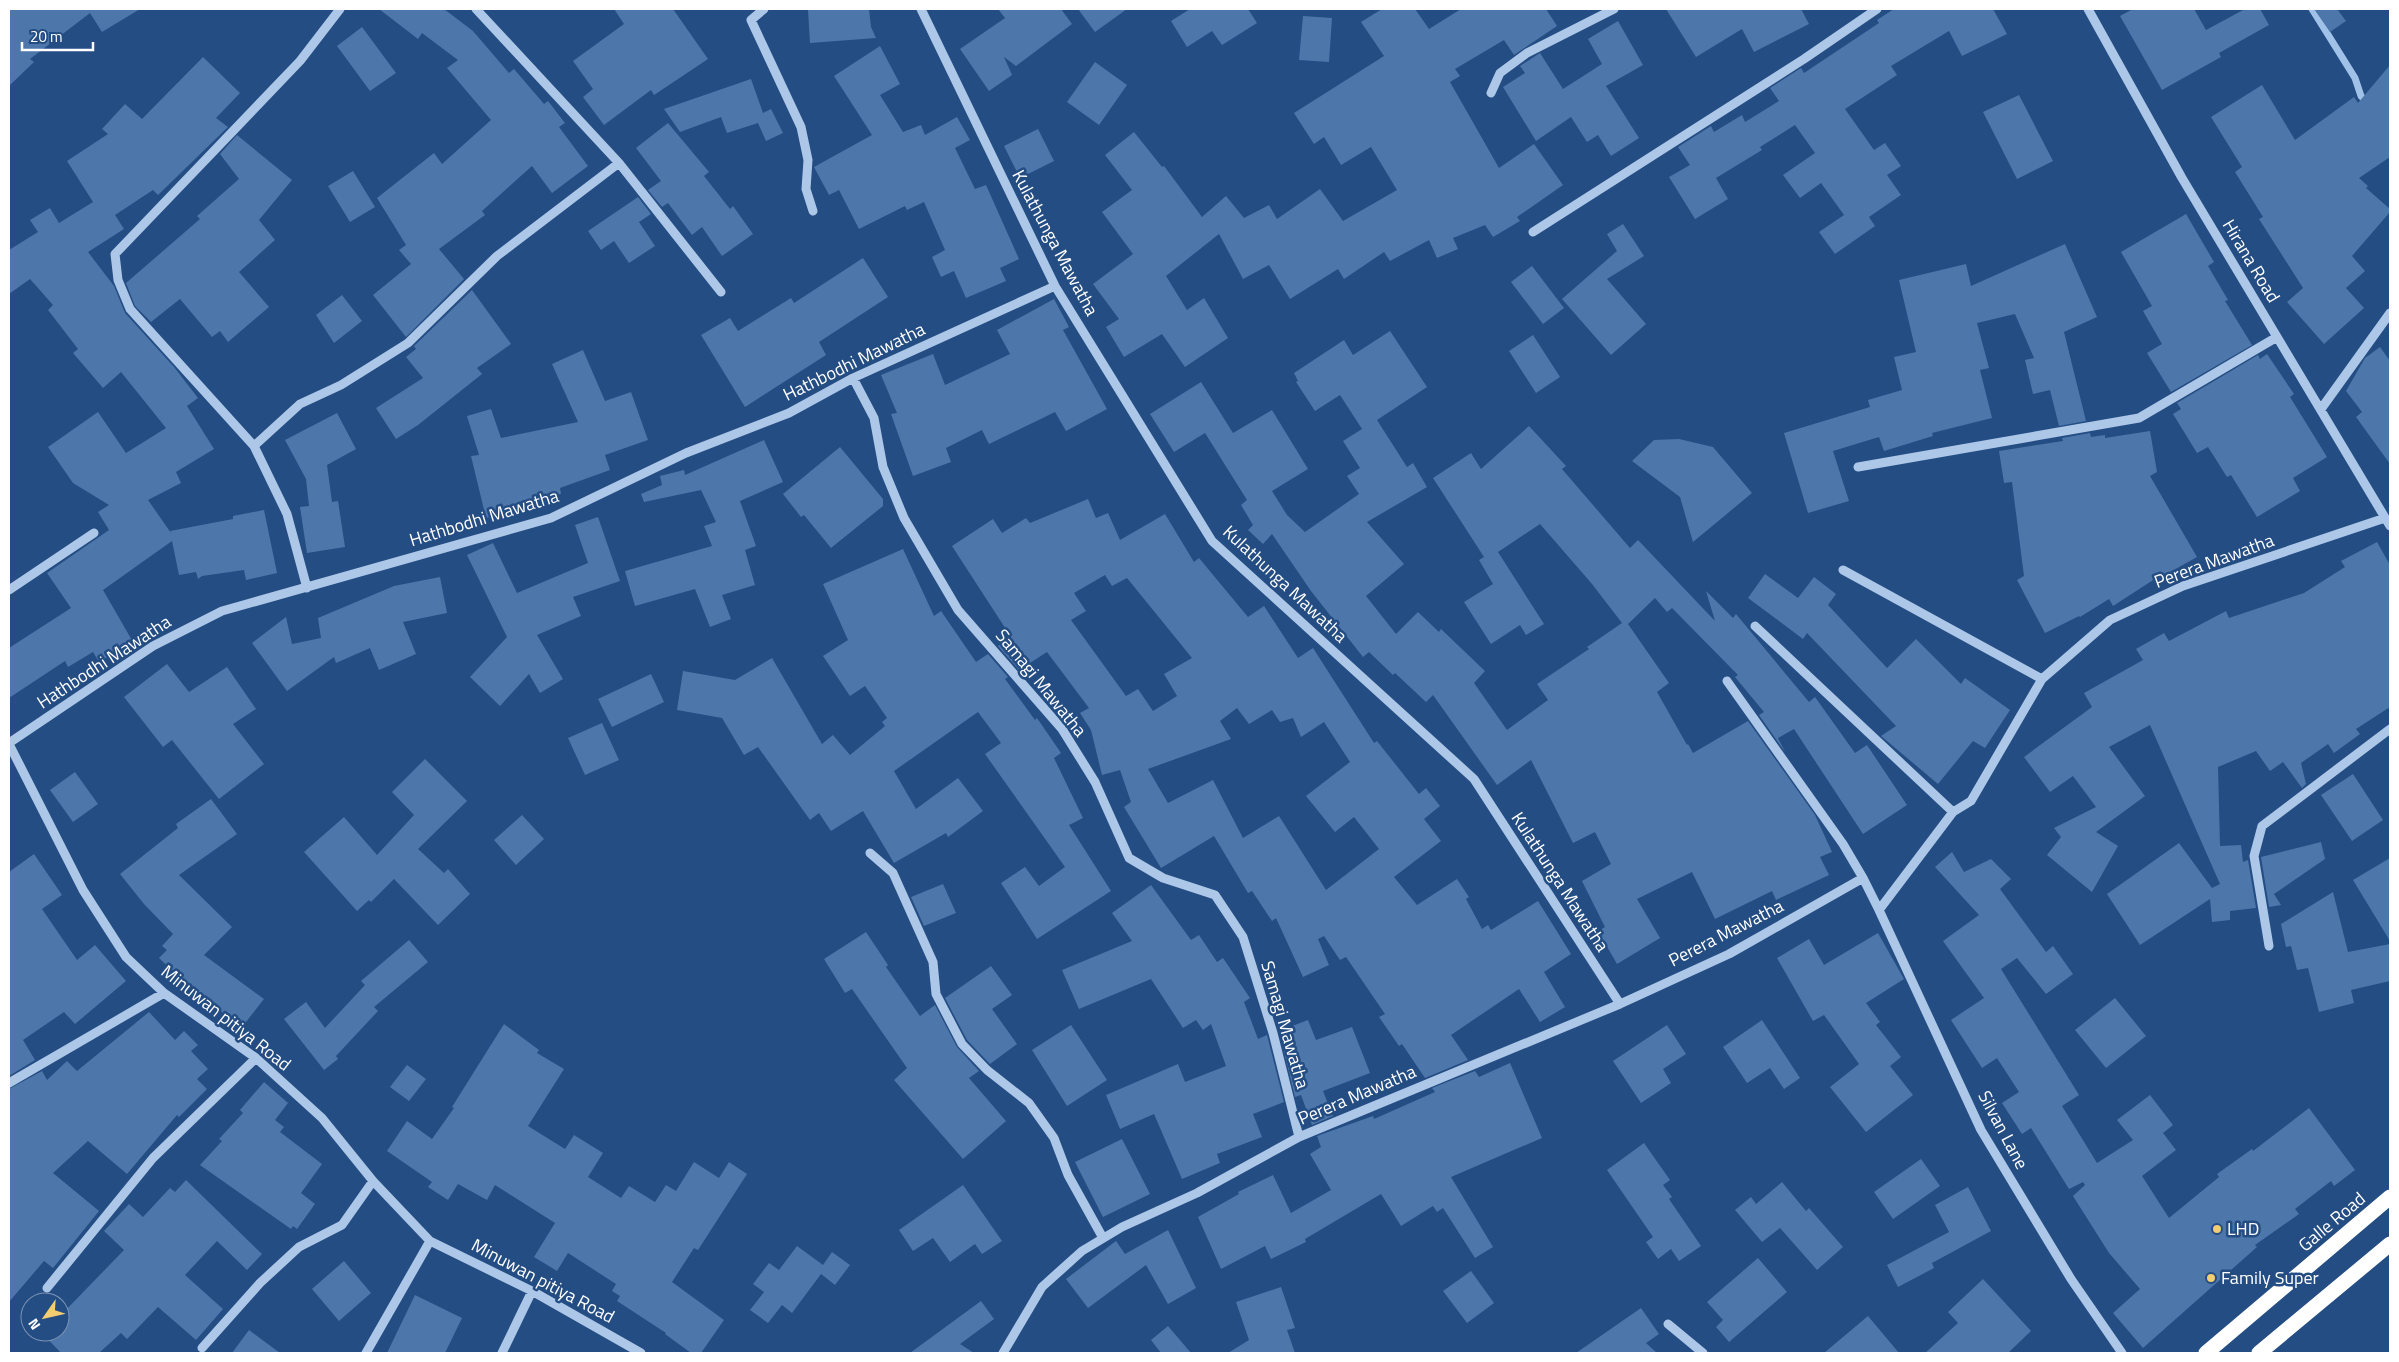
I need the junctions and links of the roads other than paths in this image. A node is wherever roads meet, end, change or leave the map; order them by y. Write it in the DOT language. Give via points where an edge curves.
graph roads {
  1 [pos="340,9"];
  2 [pos="476,9"];
  3 [pos="764,9"];
  4 [pos="921,9"];
  5 [pos="1614,9"];
  6 [pos="1877,9"];
  7 [pos="2088,9"];
  8 [pos="1491,93"];
  9 [pos="620,163"];
  10 [pos="812,211"];
  11 [pos="1533,232"];
  12 [pos="1055,286"];
  13 [pos="721,292"];
  14 [pos="2390,313"];
  15 [pos="2277,337"];
  16 [pos="853,378"];
  17 [pos="2321,409"];
  18 [pos="254,446"];
  19 [pos="1858,467"];
  20 [pos="2388,522"];
  21 [pos="94,533"];
  22 [pos="1843,570"];
  23 [pos="307,588"];
  24 [pos="9,590"];
  25 [pos="1755,626"];
  26 [pos="2042,679"];
  27 [pos="1727,681"];
  28 [pos="2390,729"];
  29 [pos="9,744"];
  30 [pos="1953,812"];
  31 [pos="870,853"];
  32 [pos="1863,878"];
  33 [pos="1879,910"];
  34 [pos="2269,946"];
  35 [pos="164,993"];
  36 [pos="1620,1004"];
  37 [pos="256,1058"];
  38 [pos="9,1083"];
  39 [pos="1299,1136"];
  40 [pos="373,1182"];
  41 [pos="2390,1198"];
  42 [pos="1103,1238"];
  43 [pos="430,1241"];
  44 [pos="2390,1244"];
  45 [pos="47,1288"];
  46 [pos="532,1291"];
  47 [pos="1668,1324"];
  48 [pos="626,1344"];
  49 [pos="202,1348"];
  50 [pos="366,1353"];
  51 [pos="502,1353"];
  52 [pos="620,1353"];
  53 [pos="641,1353"];
  54 [pos="1003,1353"];
  55 [pos="1703,1353"];
  56 [pos="2122,1353"];
  57 [pos="2206,1353"];
  58 [pos="2258,1353"];
  1 -- 18 [label="street" via="300,61 115,254 118,280 130,309"];
  2 -- 9 [label="street"];
  3 -- 10 [label="street" via="751,20 801,128 808,160 806,189"];
  4 -- 12 [label="street, Kulathunga Mawatha"];
  5 -- 8 [label="street" via="1527,54 1500,74"];
  6 -- 11 [label="street"];
  7 -- 15 [label="street, Hirana Road" via="2182,178"];
  9 -- 13 [label="street"];
  9 -- 18 [label="street" via="497,256 408,343 341,385 300,404"];
  12 -- 16 [label="street, Hathbodhi Mawatha"];
  12 -- 36 [label="street, Kulathunga Mawatha" via="1212,541 1474,779"];
  14 -- 17 [label="street"];
  15 -- 17 [label="street, Hirana Road"];
  15 -- 19 [label="street" via="2139,418"];
  16 -- 23 [label="street, Hathbodhi Mawatha" via="789,413 686,453 551,518"];
  16 -- 39 [label="street, Samagi Mawatha" via="874,418 883,467 904,518 958,610 1062,729 1095,782 1129,858 1163,878 1215,895 1243,936 1273,1032"];
  17 -- 20 [label="street, Hirana Road"];
  18 -- 23 [label="street" via="287,514"];
  20 -- 26 [label="street, Perera Mawatha" via="2183,586 2110,620"];
  21 -- 24 [label="street"];
  22 -- 26 [label="street"];
  23 -- 29 [label="street, Hathbodhi Mawatha" via="222,611 161,642"];
  25 -- 30 [label="street"];
  26 -- 30 [label="street, Perera Mawatha" via="1971,800"];
  27 -- 32 [label="street" via="1843,844"];
  28 -- 34 [label="street" via="2262,826 2254,856"];
  29 -- 35 [label="street, Minuwan pitiya Road" via="83,890 126,957"];
  30 -- 33 [label="street, Perera Mawatha"];
  31 -- 42 [label="street" via="892,873 933,962 936,994 962,1044 987,1070 1029,1103 1054,1138 1068,1175"];
  32 -- 33 [label="street"];
  32 -- 36 [label="street, Perera Mawatha" via="1729,954"];
  33 -- 56 [label="street, Silvan Lane" via="1981,1130 2071,1279"];
  35 -- 37 [label="street, Minuwan pitiya Road"];
  35 -- 38 [label="street"];
  36 -- 39 [label="street, Perera Mawatha"];
  37 -- 40 [label="street, Minuwan pitiya Road" via="322,1118"];
  37 -- 45 [label="street" via="153,1158"];
  39 -- 42 [label="street, Perera Mawatha" via="1197,1193"];
  40 -- 43 [label="street, Minuwan pitiya Road"];
  40 -- 49 [label="street" via="342,1225 300,1247 260,1283"];
  41 -- 57 [label="highway, Galle Road"];
  42 -- 54 [label="street, Perera Mawatha" via="1082,1251 1042,1288"];
  43 -- 46 [label="street, Minuwan pitiya Road"];
  43 -- 50 [label="street"];
  44 -- 58 [label="highway"];
  46 -- 48 [label="street, Minuwan pitiya Road"];
  46 -- 51 [label="street"];
  47 -- 55 [label="street"];
  48 -- 52 [label="street"];
  48 -- 53 [label="street, Minuwan pitiya Road"];
}
